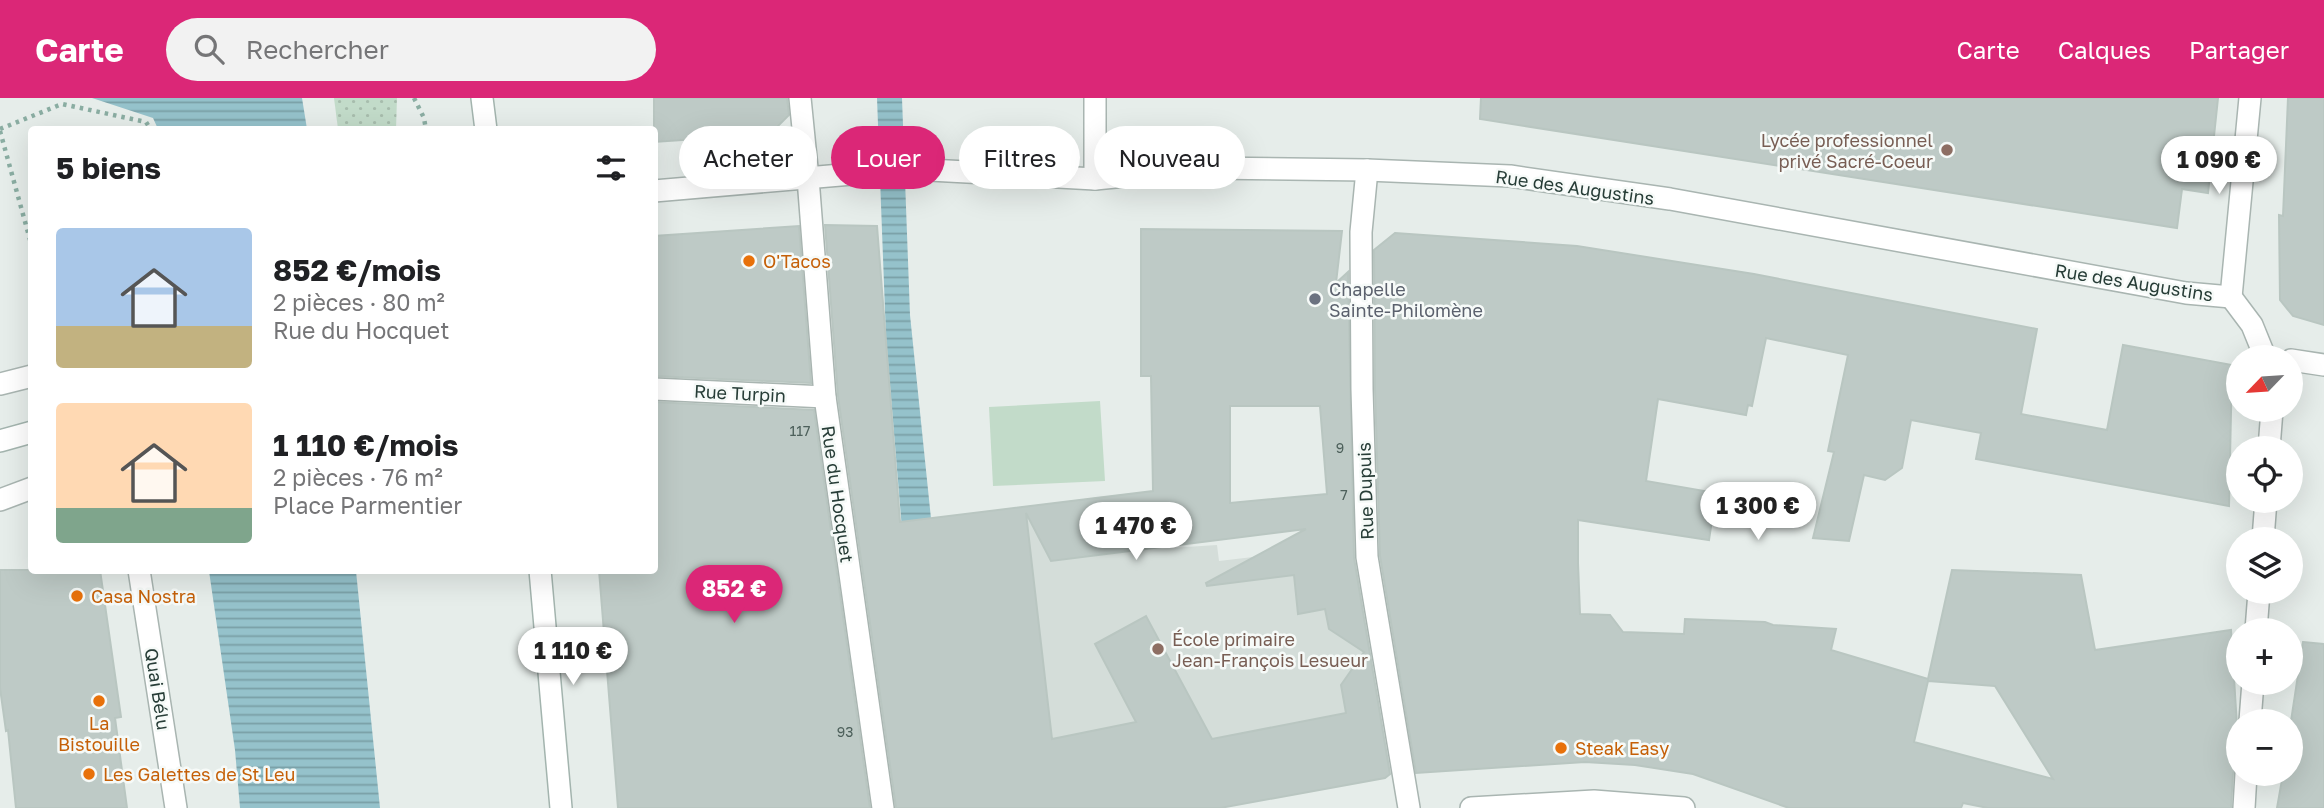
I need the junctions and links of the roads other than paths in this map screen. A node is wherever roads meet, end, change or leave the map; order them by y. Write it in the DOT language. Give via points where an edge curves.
graph roads {
  1 [pos="481,98"];
  2 [pos="800,98"];
  3 [pos="1095,98"];
  4 [pos="2250,98"];
  5 [pos="485,126"];
  6 [pos="803,126"];
  7 [pos="1095,126"];
  8 [pos="1245,168"];
  9 [pos="1367,170"];
  10 [pos="817,177"];
  11 [pos="1094,179"];
  12 [pos="679,189"];
  13 [pos="809,189"];
  14 [pos="658,191"];
  15 [pos="2231,297"];
  16 [pos="2261,345"];
  17 [pos="2303,362"];
  18 [pos="2324,365"];
  19 [pos="28,377"];
  20 [pos="0,384"];
  21 [pos="658,389"];
  22 [pos="825,397"];
  23 [pos="28,433"];
  24 [pos="0,441"];
  25 [pos="28,490"];
  26 [pos="0,500"];
  27 [pos="140,574"];
  28 [pos="540,574"];
  29 [pos="2245,786"];
  30 [pos="176,808"];
  31 [pos="561,808"];
  32 [pos="883,808"];
  33 [pos="1409,808"];
  34 [pos="1471,808"];
  35 [pos="1684,808"];
  36 [pos="2244,808"];
  1 -- 5 [label="street"];
  2 -- 6 [label="street, Rue du Hocquet"];
  3 -- 7 [label="street"];
  4 -- 15 [label="street"];
  8 -- 9 [label="street, Rue des Augustins"];
  9 -- 15 [label="street, Rue des Augustins" via="1510,176 1670,200 2186,293"];
  9 -- 33 [label="street, Rue Dupuis" via="1361,232 1367,557"];
  10 -- 11 [label="street, Rue des Augustins" via="911,169"];
  12 -- 14 [label="street"];
  13 -- 22 [label="street, Rue du Hocquet"];
  15 -- 16 [label="street"];
  17 -- 18 [label="street"];
  19 -- 20 [label="street"];
  21 -- 22 [label="street, Rue Turpin"];
  22 -- 32 [label="street, Rue du Hocquet"];
  23 -- 24 [label="street"];
  25 -- 26 [label="street"];
  27 -- 30 [label="street, Quai Bélu"];
  28 -- 31 [label="street"];
  29 -- 36 [label="street"];
  34 -- 35 [label="street" via="1594,801"];
}
